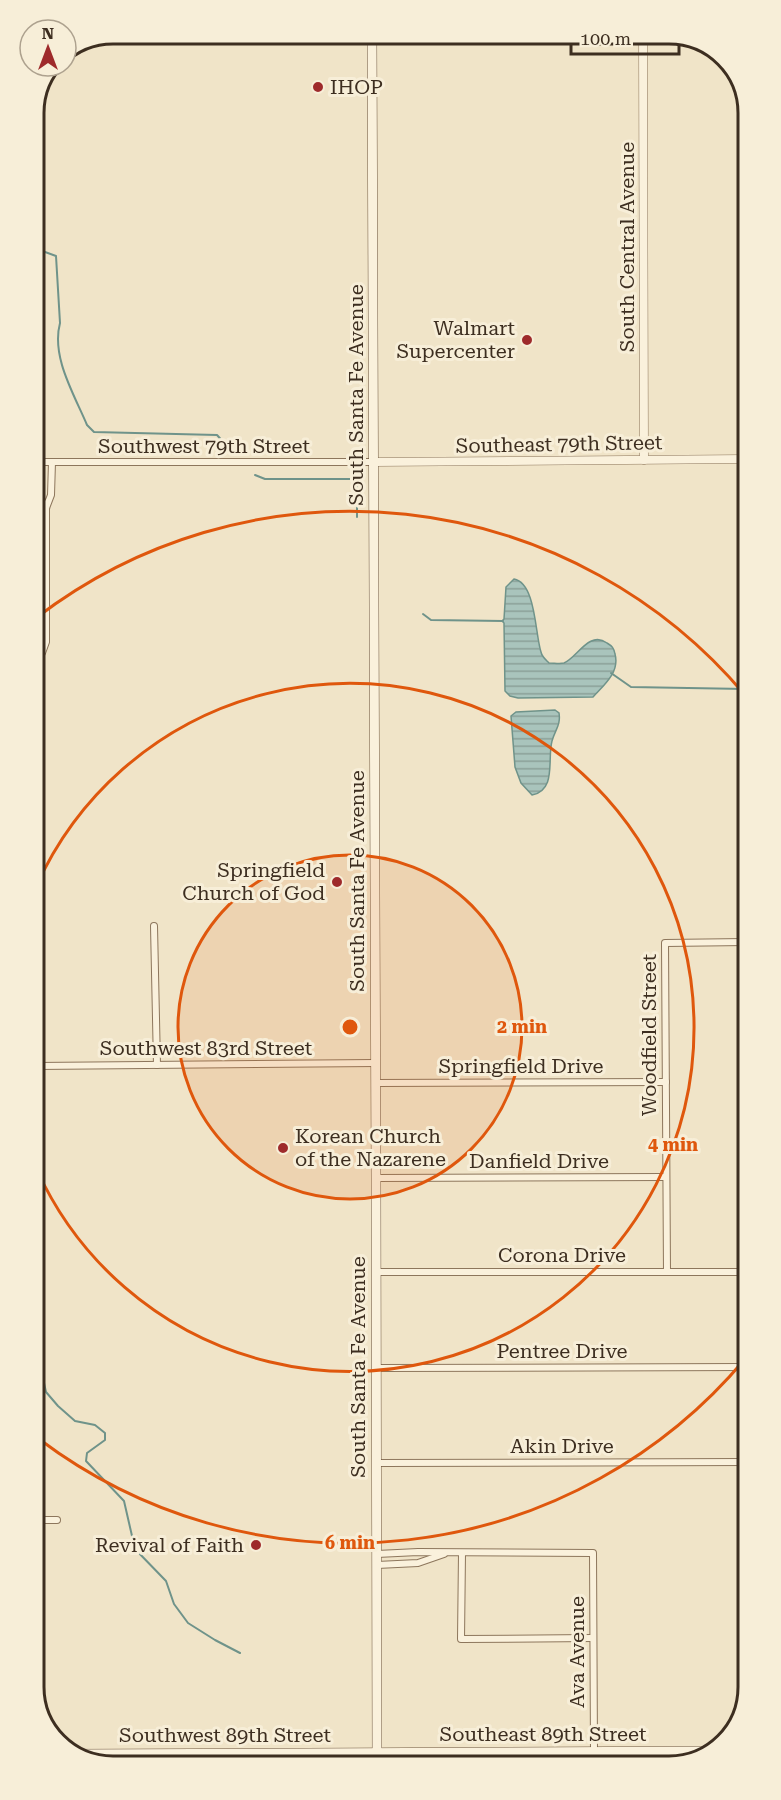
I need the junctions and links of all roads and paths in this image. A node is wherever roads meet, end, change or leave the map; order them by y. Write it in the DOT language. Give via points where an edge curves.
graph roads {
  1 [pos="372,44"];
  2 [pos="643,44"];
  3 [pos="738,459"];
  4 [pos="644,460"];
  5 [pos="44,462"];
  6 [pos="52,462"];
  7 [pos="374,462"];
  8 [pos="44,504"];
  9 [pos="46,507"];
  10 [pos="44,648"];
  11 [pos="154,926"];
  12 [pos="738,942"];
  13 [pos="376,1063"];
  14 [pos="157,1065"];
  15 [pos="44,1066"];
  16 [pos="666,1082"];
  17 [pos="376,1083"];
  18 [pos="666,1177"];
  19 [pos="376,1178"];
  20 [pos="376,1272"];
  21 [pos="667,1272"];
  22 [pos="738,1272"];
  23 [pos="738,1367"];
  24 [pos="376,1368"];
  25 [pos="738,1462"];
  26 [pos="376,1463"];
  27 [pos="44,1520"];
  28 [pos="57,1520"];
  29 [pos="448,1553"];
  30 [pos="462,1553"];
  31 [pos="377,1554"];
  32 [pos="377,1564"];
  33 [pos="593,1638"];
  34 [pos="694,1751"];
  35 [pos="594,1752"];
  36 [pos="377,1753"];
  37 [pos="95,1754"];
  38 [pos="105,1754"];
  1 -- 7 [label="main road, South Santa Fe Avenue"];
  2 -- 4 [label="street, South Central Avenue"];
  3 -- 4 [label="street, Southeast 79th Street"];
  4 -- 7 [label="street, Southeast 79th Street"];
  5 -- 6 [label="street, Southwest 79th Street"];
  6 -- 7 [label="street, Southwest 79th Street"];
  6 -- 9 [label="street" via="51,495"];
  7 -- 13 [label="main road, South Santa Fe Avenue"];
  8 -- 9 [label="street"];
  9 -- 10 [label="street"];
  11 -- 14 [label="street"];
  12 -- 16 [label="street, Woodfield Street" via="665,943"];
  13 -- 14 [label="street, Southwest 83rd Street"];
  13 -- 17 [label="main road, South Santa Fe Avenue"];
  14 -- 15 [label="street, Southwest 83rd Street"];
  16 -- 17 [label="street, Springfield Drive"];
  16 -- 18 [label="street, Woodfield Street"];
  17 -- 19 [label="main road, South Santa Fe Avenue"];
  18 -- 19 [label="street, Danfield Drive"];
  18 -- 21 [label="street, Woodfield Street"];
  19 -- 20 [label="main road, South Santa Fe Avenue"];
  20 -- 21 [label="street, Corona Drive"];
  20 -- 24 [label="main road, South Santa Fe Avenue"];
  21 -- 22 [label="street, Corona Drive"];
  23 -- 24 [label="street, Pentree Drive"];
  24 -- 26 [label="main road, South Santa Fe Avenue"];
  25 -- 26 [label="street, Akin Drive"];
  26 -- 31 [label="main road, South Santa Fe Avenue"];
  27 -- 28 [label="street"];
  29 -- 30 [label="street"];
  29 -- 31 [label="street"];
  29 -- 32 [label="street" via="418,1563"];
  30 -- 33 [label="street, Ava Avenue" via="593,1553"];
  30 -- 33 [label="street" via="461,1638"];
  31 -- 32 [label="main road, South Santa Fe Avenue"];
  32 -- 36 [label="main road, South Santa Fe Avenue"];
  33 -- 35 [label="street, Ava Avenue"];
  34 -- 35 [label="main road, Southeast 89th Street"];
  35 -- 36 [label="main road, Southeast 89th Street"];
  36 -- 38 [label="main road, Southwest 89th Street"];
  37 -- 38 [label="main road, Southwest 89th Street"];
}
